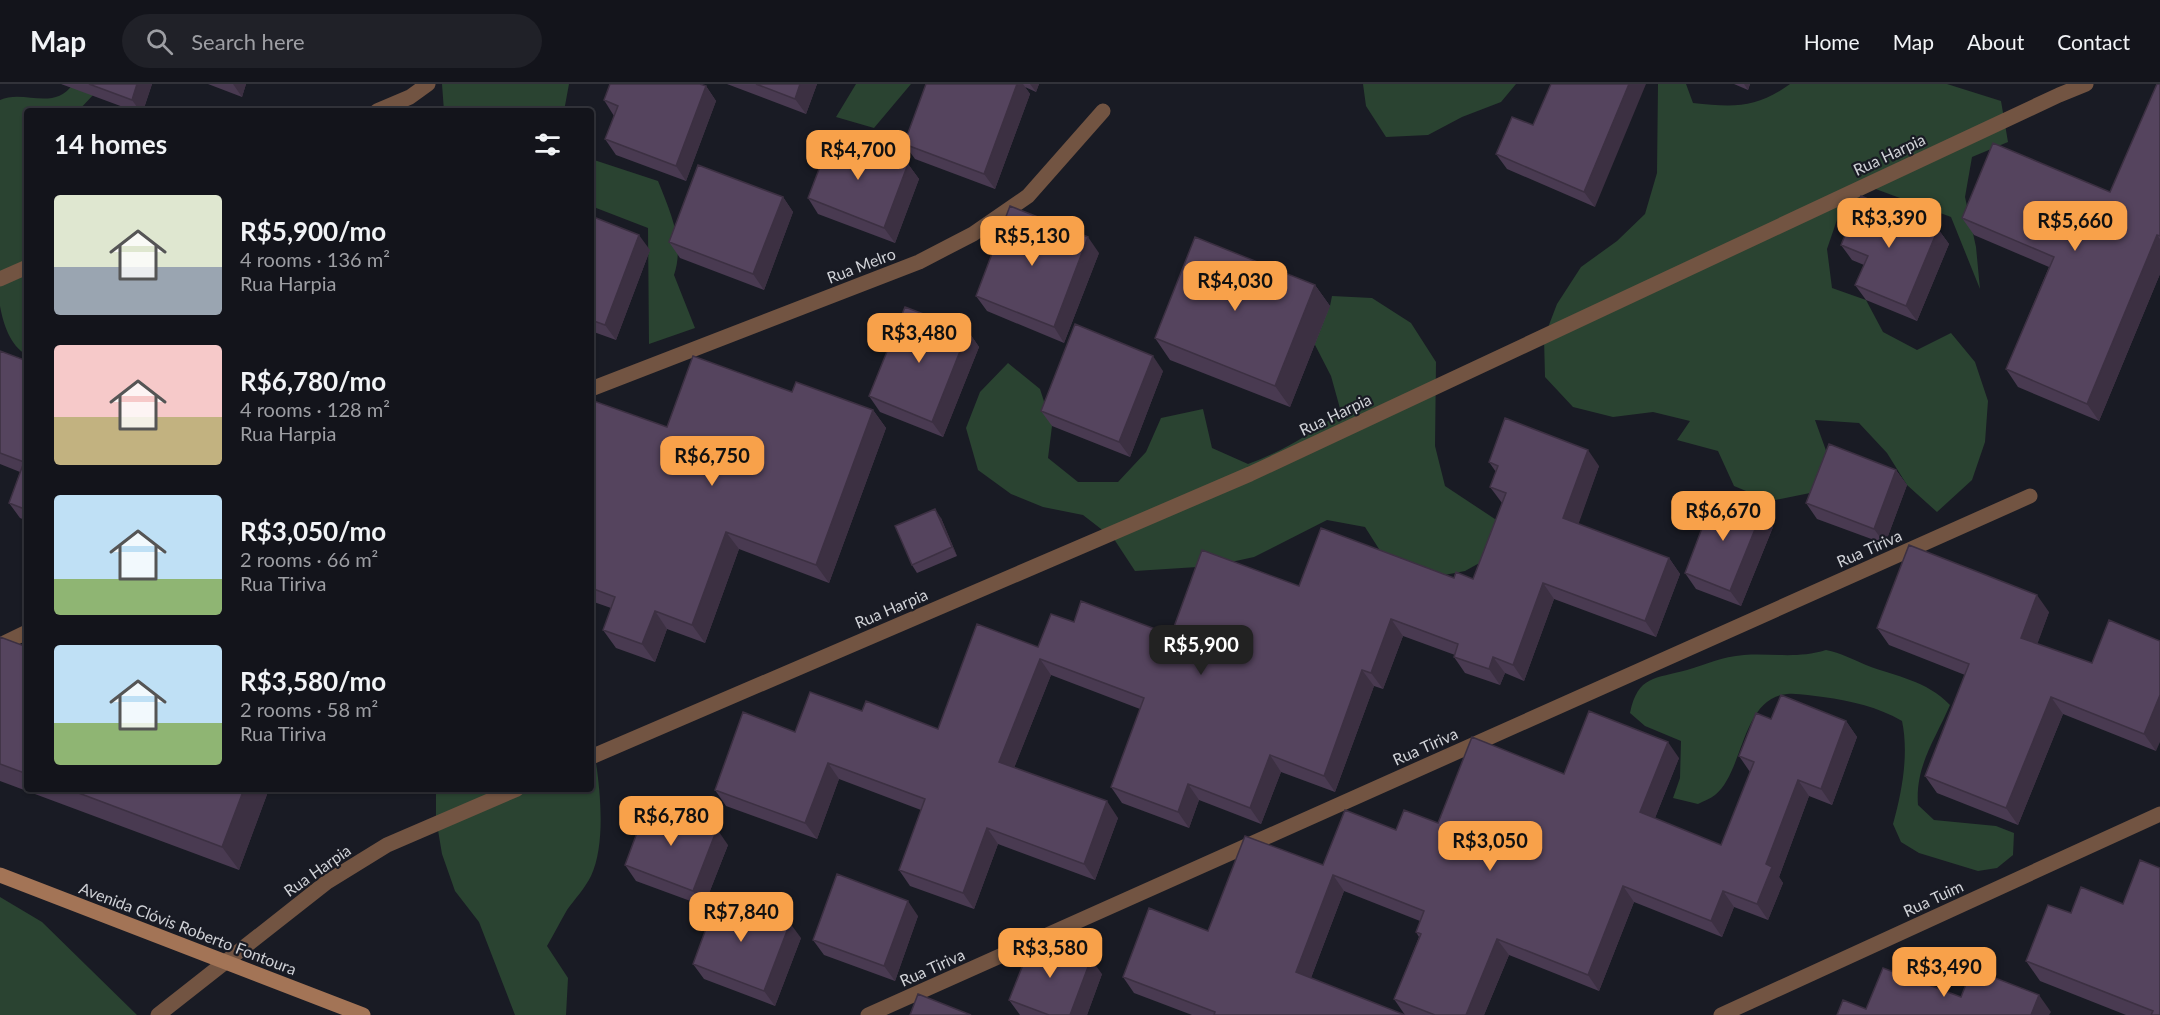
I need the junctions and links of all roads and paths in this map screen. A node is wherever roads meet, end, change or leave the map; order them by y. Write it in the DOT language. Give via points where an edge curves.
graph roads {
  1 [pos="428,84"];
  2 [pos="2086,84"];
  3 [pos="384,108"];
  4 [pos="1103,111"];
  5 [pos="24,268"];
  6 [pos="0,279"];
  7 [pos="594,388"];
  8 [pos="2030,496"];
  9 [pos="24,633"];
  10 [pos="0,645"];
  11 [pos="594,756"];
  12 [pos="510,792"];
  13 [pos="2160,814"];
  14 [pos="0,875"];
  15 [pos="223,962"];
  16 [pos="158,1015"];
  17 [pos="363,1015"];
  18 [pos="868,1015"];
  19 [pos="1721,1015"];
  1 -- 3 [label="street"];
  2 -- 11 [label="street, Rua Harpia" via="1250,474"];
  4 -- 7 [label="street, Rua Melro" via="1028,196 973,234 919,262"];
  5 -- 6 [label="street"];
  8 -- 18 [label="street, Rua Tiriva"];
  9 -- 10 [label="street"];
  12 -- 15 [label="street, Rua Harpia" via="387,845 327,882"];
  13 -- 19 [label="street, Rua Tuim"];
  14 -- 15 [label="street, Avenida Clóvis Roberto Fontoura"];
  15 -- 16 [label="street, Rua Harpia"];
  15 -- 17 [label="street, Avenida Clóvis Roberto Fontoura"];
}
